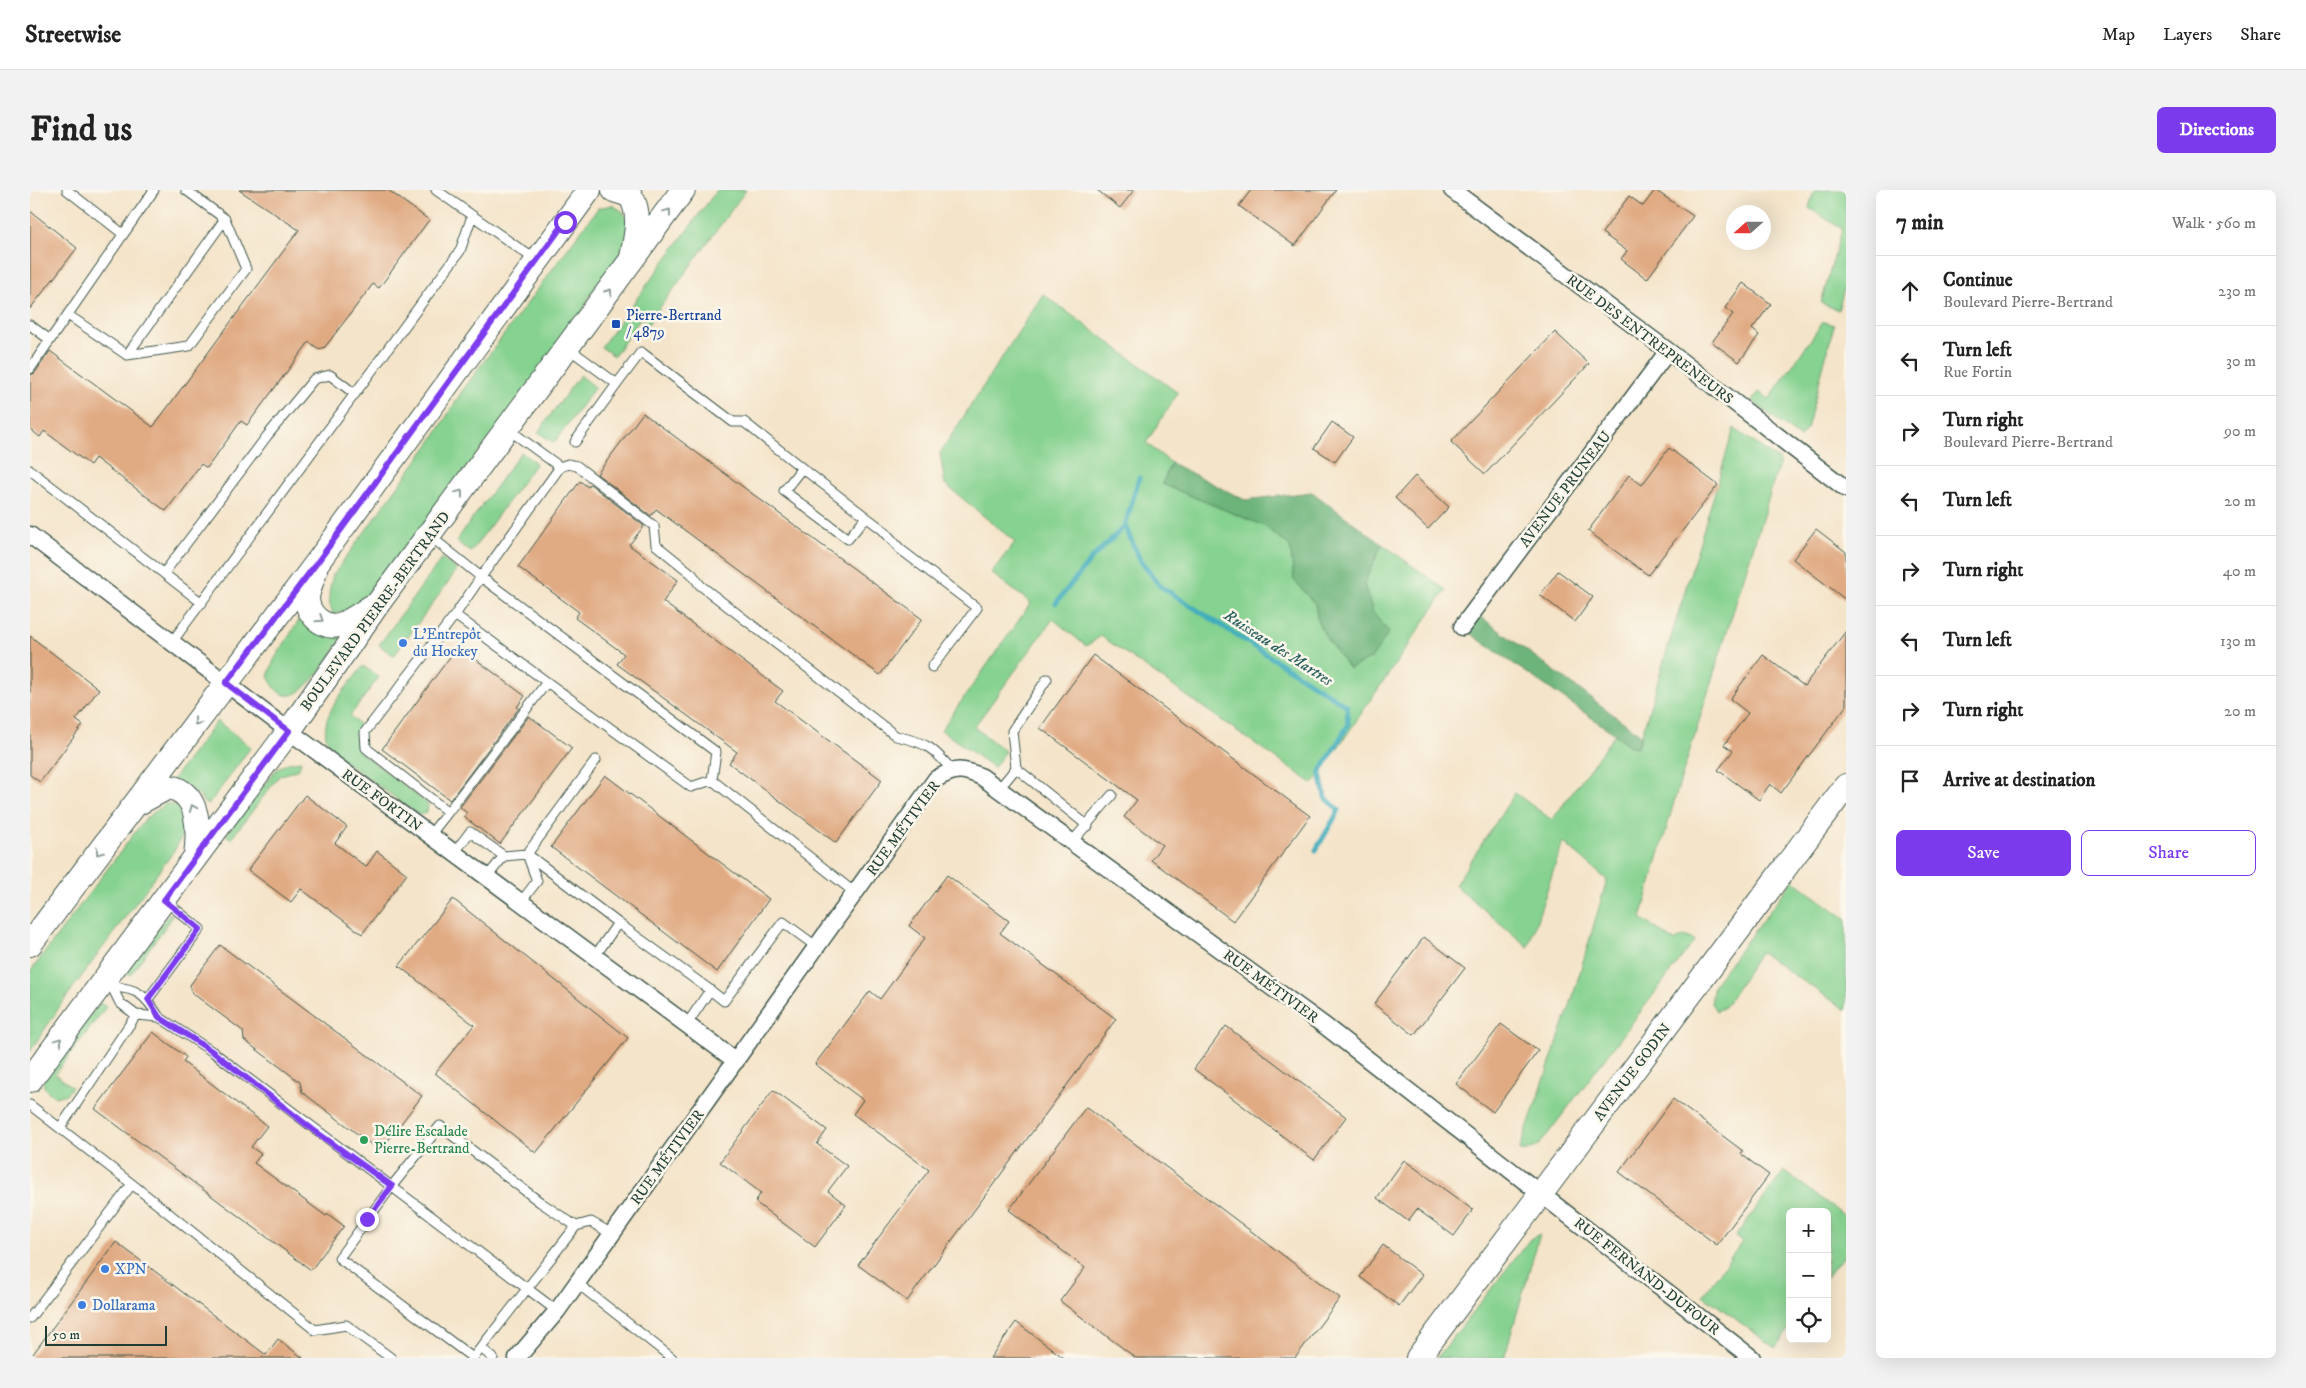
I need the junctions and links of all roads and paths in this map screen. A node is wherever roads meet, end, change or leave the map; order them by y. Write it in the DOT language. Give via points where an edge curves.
graph roads {
  1 [pos="67,190"];
  2 [pos="154,190"];
  3 [pos="186,190"];
  4 [pos="436,190"];
  5 [pos="614,190"];
  6 [pos="683,190"];
  7 [pos="1452,190"];
  8 [pos="593,191"];
  9 [pos="472,216"];
  10 [pos="224,220"];
  11 [pos="123,234"];
  12 [pos="537,261"];
  13 [pos="631,261"];
  14 [pos="68,315"];
  15 [pos="30,325"];
  16 [pos="50,340"];
  17 [pos="568,348"];
  18 [pos="1668,352"];
  19 [pos="127,355"];
  20 [pos="30,369"];
  21 [pos="617,384"];
  22 [pos="355,394"];
  23 [pos="508,429"];
  24 [pos="575,442"];
  25 [pos="560,468"];
  26 [pos="802,468"];
  27 [pos="30,470"];
  28 [pos="1846,489"];
  29 [pos="866,517"];
  30 [pos="30,535"];
  31 [pos="429,535"];
  32 [pos="319,560"];
  33 [pos="164,574"];
  34 [pos="481,576"];
  35 [pos="379,602"];
  36 [pos="202,603"];
  37 [pos="455,615"];
  38 [pos="1462,627"];
  39 [pos="172,642"];
  40 [pos="932,667"];
  41 [pos="1047,679"];
  42 [pos="547,682"];
  43 [pos="226,683"];
  44 [pos="289,731"];
  45 [pos="596,760"];
  46 [pos="1016,768"];
  47 [pos="952,770"];
  48 [pos="712,780"];
  49 [pos="1846,786"];
  50 [pos="999,789"];
  51 [pos="1112,796"];
  52 [pos="134,806"];
  53 [pos="448,812"];
  54 [pos="1088,826"];
  55 [pos="430,836"];
  56 [pos="1072,842"];
  57 [pos="454,853"];
  58 [pos="527,854"];
  59 [pos="196,856"];
  60 [pos="504,856"];
  61 [pos="487,877"];
  62 [pos="856,893"];
  63 [pos="164,900"];
  64 [pos="521,902"];
  65 [pos="618,923"];
  66 [pos="30,944"];
  67 [pos="817,947"];
  68 [pos="594,956"];
  69 [pos="107,985"];
  70 [pos="710,990"];
  71 [pos="148,999"];
  72 [pos="136,1015"];
  73 [pos="159,1017"];
  74 [pos="686,1024"];
  75 [pos="736,1061"];
  76 [pos="30,1080"];
  77 [pos="30,1105"];
  78 [pos="60,1128"];
  79 [pos="132,1184"];
  80 [pos="392,1186"];
  81 [pos="1541,1194"];
  82 [pos="576,1226"];
  83 [pos="612,1234"];
  84 [pos="577,1283"];
  85 [pos="527,1290"];
  86 [pos="557,1311"];
  87 [pos="30,1318"];
  88 [pos="481,1348"];
  89 [pos="390,1358"];
  90 [pos="493,1358"];
  91 [pos="517,1358"];
  92 [pos="672,1358"];
  93 [pos="1418,1358"];
  94 [pos="1752,1358"];
  1 -- 11 [label="lane"];
  2 -- 11 [label="lane"];
  3 -- 10 [label="lane"];
  4 -- 9 [label="lane"];
  5 -- 13 [label="main road" via="630,195 637,211"];
  13 -- 6 [label="main road, BOULEVARD PIERRE-BERTRAND, one-way"];
  7 -- 18 [label="street, RUE DES ENTREPRENEURS"];
  8 -- 12 [label="main road"];
  9 -- 12 [label="lane"];
  9 -- 22 [label="lane" via="460,251"];
  10 -- 19 [label="lane"];
  10 -- 19 [label="lane" via="246,269 189,346"];
  11 -- 14 [label="lane"];
  12 -- 32 [label="main road"];
  17 -- 13 [label="main road, BOULEVARD PIERRE-BERTRAND, one-way"];
  14 -- 16 [label="lane"];
  14 -- 19 [label="lane"];
  15 -- 16 [label="lane"];
  16 -- 20 [label="lane"];
  17 -- 21 [label="lane"];
  17 -- 23 [label="main road, BOULEVARD PIERRE-BERTRAND"];
  18 -- 28 [label="street, RUE DES ENTREPRENEURS"];
  18 -- 38 [label="street, AVENUE PRUNEAU"];
  21 -- 24 [label="lane"];
  21 -- 26 [label="lane" via="641,352 734,422 744,422"];
  22 -- 33 [label="lane" via="330,375 314,379"];
  22 -- 36 [label="lane"];
  23 -- 25 [label="lane"];
  31 -- 23 [label="main road, BOULEVARD PIERRE-BERTRAND, one-way"];
  25 -- 34 [label="lane"];
  25 -- 47 [label="lane" via="568,464 577,466 624,502 654,526 656,545 692,574 700,585 896,736 934,749"];
  26 -- 29 [label="lane"];
  26 -- 29 [label="lane" via="784,491 848,539"];
  27 -- 33 [label="lane"];
  29 -- 40 [label="lane" via="900,549 977,608"];
  30 -- 39 [label="street, RUE FORTIN"];
  31 -- 34 [label="lane"];
  31 -- 35 [label="main road, BOULEVARD PIERRE-BERTRAND"];
  32 -- 35 [label="main road, one-way" via="307,600 318,620 339,625"];
  32 -- 43 [label="main road"];
  33 -- 36 [label="lane"];
  34 -- 37 [label="lane"];
  34 -- 48 [label="lane" via="716,752"];
  35 -- 44 [label="main road, BOULEVARD PIERRE-BERTRAND"];
  36 -- 39 [label="lane"];
  37 -- 42 [label="lane"];
  37 -- 53 [label="lane" via="365,732 366,748"];
  39 -- 43 [label="street, RUE FORTIN"];
  41 -- 46 [label="lane" via="1012,732"];
  42 -- 48 [label="lane" via="691,787"];
  42 -- 53 [label="lane"];
  43 -- 44 [label="street, RUE FORTIN"];
  43 -- 52 [label="main road, one-way"];
  44 -- 55 [label="street, RUE FORTIN"];
  44 -- 59 [label="main road, BOULEVARD PIERRE-BERTRAND"];
  45 -- 58 [label="lane"];
  46 -- 50 [label="lane"];
  46 -- 54 [label="lane"];
  47 -- 50 [label="street, RUE MÉTIVIER" via="968,771"];
  47 -- 62 [label="street, RUE MÉTIVIER" via="936,779"];
  48 -- 62 [label="lane"];
  49 -- 81 [label="main road, AVENUE GODIN"];
  50 -- 56 [label="street, RUE MÉTIVIER"];
  51 -- 54 [label="lane"];
  59 -- 52 [label="main road, one-way" via="197,819 185,795 168,787"];
  52 -- 66 [label="main road, one-way"];
  53 -- 55 [label="lane"];
  54 -- 56 [label="lane"];
  55 -- 57 [label="street, RUE FORTIN"];
  56 -- 81 [label="street, RUE MÉTIVIER" via="1325,1026"];
  57 -- 60 [label="lane" via="470,832"];
  57 -- 61 [label="street, RUE FORTIN"];
  58 -- 60 [label="lane"];
  58 -- 64 [label="lane" via="537,881"];
  58 -- 65 [label="lane"];
  59 -- 63 [label="main road, BOULEVARD PIERRE-BERTRAND"];
  60 -- 61 [label="lane"];
  61 -- 64 [label="street, RUE FORTIN"];
  62 -- 67 [label="street, RUE MÉTIVIER"];
  63 -- 69 [label="main road, BOULEVARD PIERRE-BERTRAND"];
  63 -- 71 [label="lane" via="200,929"];
  64 -- 68 [label="street, RUE FORTIN"];
  65 -- 68 [label="lane"];
  65 -- 70 [label="lane"];
  67 -- 70 [label="lane" via="783,922 724,1001"];
  67 -- 75 [label="street, RUE MÉTIVIER"];
  68 -- 74 [label="street, RUE FORTIN"];
  69 -- 71 [label="lane" via="130,988"];
  69 -- 72 [label="lane" via="120,1003"];
  76 -- 69 [label="main road, BOULEVARD PIERRE-BERTRAND, one-way"];
  70 -- 74 [label="lane"];
  71 -- 73 [label="lane"];
  72 -- 73 [label="lane"];
  72 -- 78 [label="lane"];
  73 -- 80 [label="lane" via="213,1052"];
  74 -- 75 [label="street, RUE FORTIN"];
  75 -- 83 [label="street, RUE MÉTIVIER"];
  77 -- 78 [label="lane"];
  78 -- 79 [label="lane"];
  79 -- 87 [label="lane"];
  79 -- 89 [label="lane" via="315,1330 346,1325"];
  80 -- 82 [label="lane" via="440,1126"];
  80 -- 85 [label="lane"];
  80 -- 88 [label="lane" via="339,1258 473,1358"];
  81 -- 93 [label="main road, AVENUE GODIN"];
  81 -- 94 [label="street, RUE FERNAND-DUFOUR"];
  82 -- 83 [label="lane" via="591,1222"];
  82 -- 85 [label="lane"];
  83 -- 84 [label="street, RUE MÉTIVIER"];
  84 -- 86 [label="street, RUE MÉTIVIER"];
  84 -- 92 [label="lane"];
  85 -- 86 [label="lane"];
  85 -- 88 [label="lane"];
  86 -- 91 [label="street, RUE MÉTIVIER"];
  88 -- 90 [label="lane"];
}
